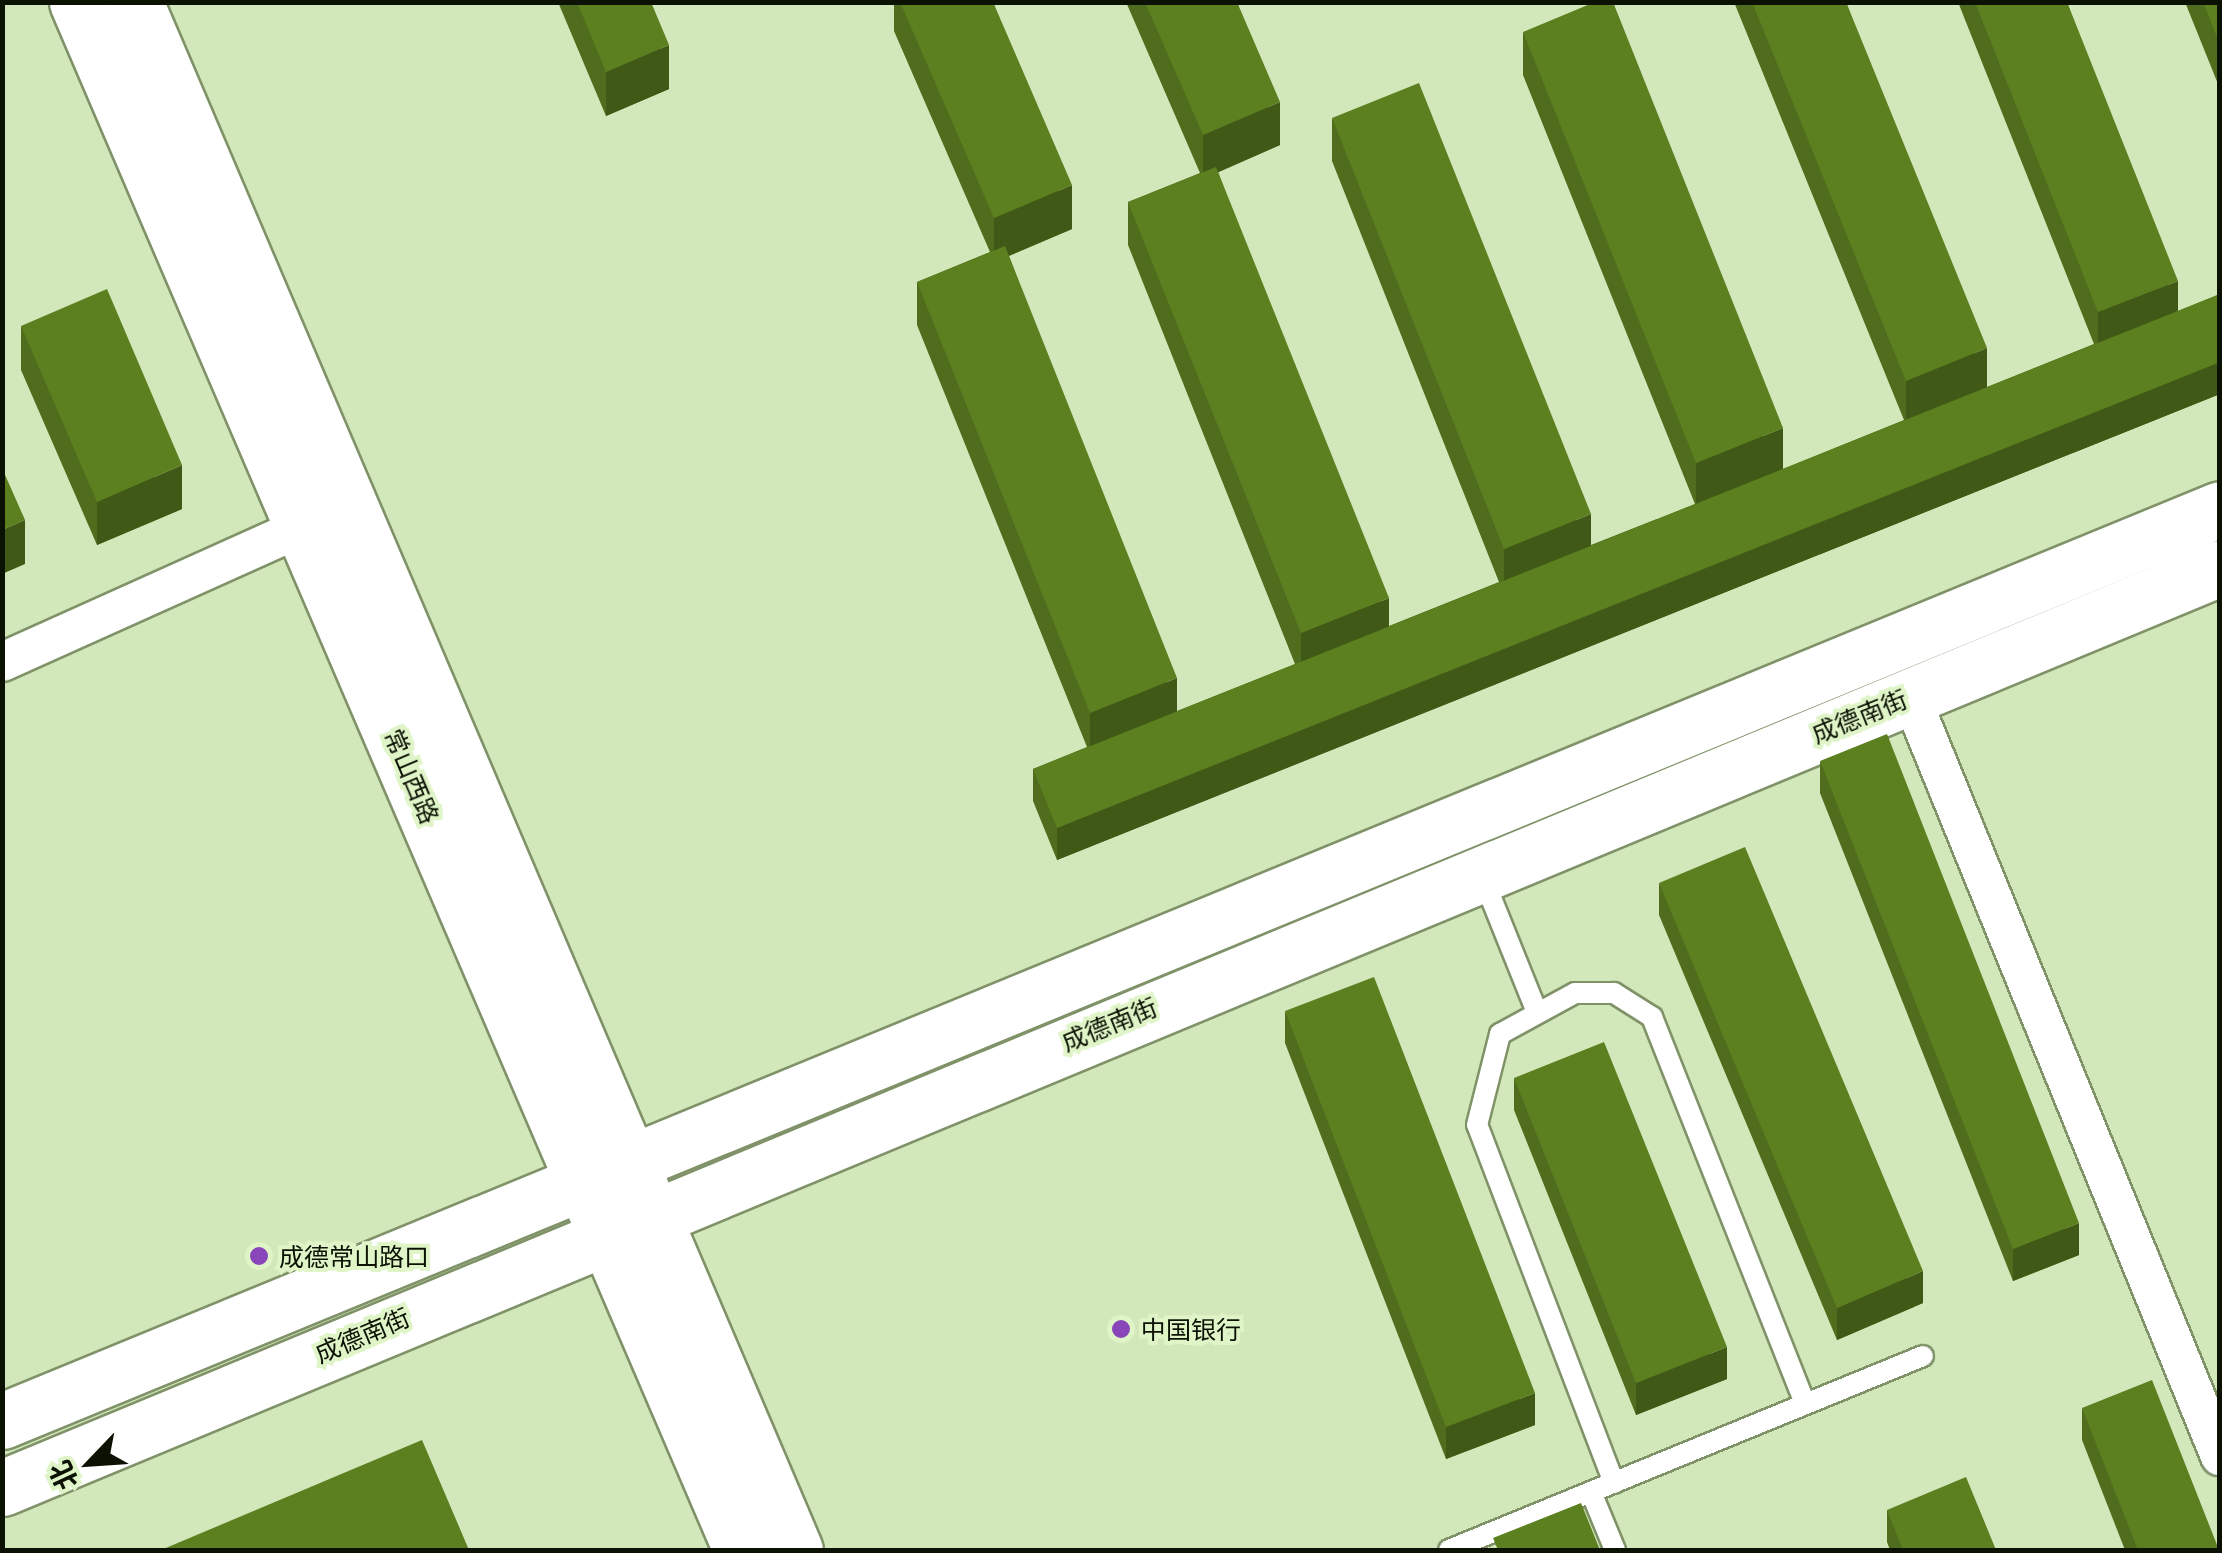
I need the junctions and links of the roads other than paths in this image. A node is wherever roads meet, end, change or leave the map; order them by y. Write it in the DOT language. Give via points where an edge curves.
graph roads {
  1 [pos="78,2"];
  2 [pos="135,2"];
  3 [pos="2220,509"];
  4 [pos="305,526"];
  5 [pos="2220,568"];
  6 [pos="2,662"];
  7 [pos="1910,695"];
  8 [pos="1480,871"];
  9 [pos="1536,1010"];
  10 [pos="618,1197"];
  11 [pos="1923,1356"];
  12 [pos="1805,1404"];
  13 [pos="2,1421"];
  14 [pos="2220,1456"];
  15 [pos="1614,1483"];
  16 [pos="2,1488"];
  17 [pos="1591,1492"];
  18 [pos="742,1550"];
  19 [pos="795,1550"];
  20 [pos="1449,1550"];
  21 [pos="1615,1550"];
  1 -- 4 [label="main road, 常山西路"];
  2 -- 10 [label="main road, 常山西路"];
  3 -- 10 [label="main road, 成德南街"];
  4 -- 6 [label="street"];
  4 -- 10 [label="main road, 常山西路"];
  5 -- 7 [label="main road, 成德南街"];
  7 -- 8 [label="main road, 成德南街"];
  7 -- 14 [label="street"];
  8 -- 9 [label="lane"];
  8 -- 10 [label="main road, 成德南街"];
  9 -- 12 [label="lane" via="1575,993 1614,994 1652,1017"];
  9 -- 15 [label="lane" via="1500,1034 1477,1125"];
  10 -- 13 [label="main road, 成德南街"];
  10 -- 16 [label="main road, 成德南街"];
  10 -- 18 [label="main road, 常山西路"];
  10 -- 19 [label="main road, 常山西路"];
  11 -- 12 [label="lane"];
  12 -- 15 [label="lane"];
  15 -- 17 [label="lane"];
  17 -- 20 [label="lane"];
  17 -- 21 [label="lane"];
}
